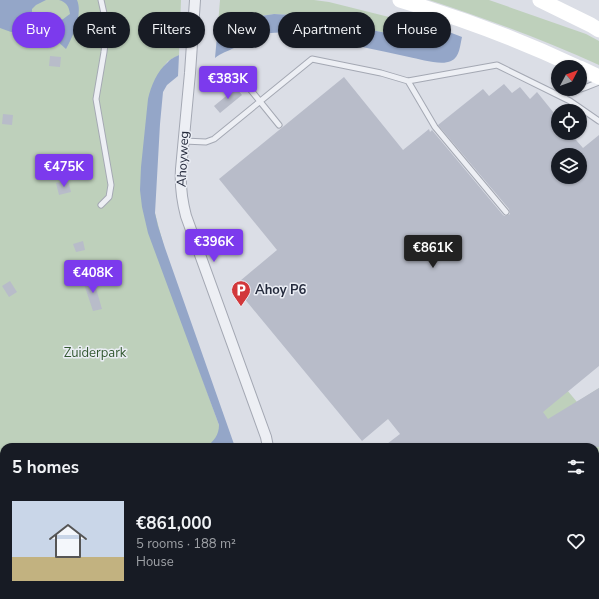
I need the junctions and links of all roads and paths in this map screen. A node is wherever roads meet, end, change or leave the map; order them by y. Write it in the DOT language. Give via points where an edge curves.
graph roads {
  1 [pos="101,0"];
  2 [pos="195,0"];
  3 [pos="400,0"];
  4 [pos="540,0"];
  5 [pos="599,30"];
  6 [pos="561,60"];
  7 [pos="587,71"];
  8 [pos="599,77"];
  9 [pos="241,78"];
  10 [pos="408,81"];
  11 [pos="599,82"];
  12 [pos="587,87"];
  13 [pos="551,92"];
  14 [pos="560,96"];
  15 [pos="260,102"];
  16 [pos="599,121"];
  17 [pos="279,125"];
  18 [pos="184,141"];
  19 [pos="101,205"];
  20 [pos="506,212"];
  21 [pos="267,443"];
  1 -- 19 [label="lane" via="107,27 96,99 111,186 109,197"];
  2 -- 18 [label="street, Ahoyweg"];
  3 -- 6 [label="main road" via="516,40"];
  4 -- 5 [label="main road"];
  7 -- 8 [label="main road"];
  9 -- 15 [label="lane"];
  10 -- 13 [label="lane" via="497,65"];
  10 -- 15 [label="lane" via="312,59"];
  10 -- 20 [label="lane" via="435,127"];
  11 -- 12 [label="lane"];
  14 -- 16 [label="lane"];
  15 -- 17 [label="lane"];
  15 -- 18 [label="lane" via="214,139 206,142"];
  18 -- 21 [label="street, Ahoyweg" via="180,181 184,211"];
}
